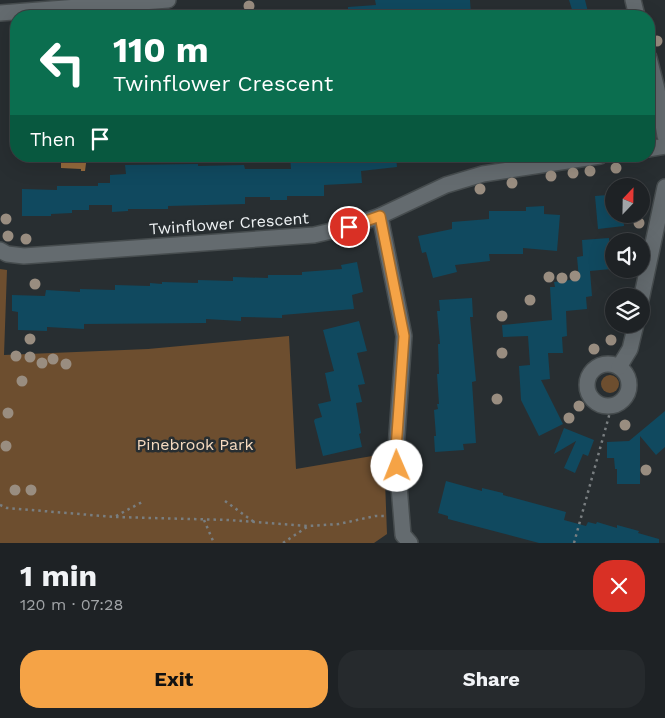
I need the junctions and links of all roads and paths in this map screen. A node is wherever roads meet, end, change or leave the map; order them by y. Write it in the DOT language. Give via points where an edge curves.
graph roads {
  1 [pos="168,0"];
  2 [pos="39,10"];
  3 [pos="655,81"];
  4 [pos="665,136"];
  5 [pos="561,162"];
  6 [pos="665,187"];
  7 [pos="380,216"];
  8 [pos="0,250"];
  9 [pos="644,288"];
  10 [pos="634,333"];
  11 [pos="619,367"];
  12 [pos="612,405"];
  13 [pos="144,501"];
  14 [pos="225,501"];
  15 [pos="0,505"];
  16 [pos="400,516"];
  17 [pos="114,517"];
  18 [pos="204,520"];
  19 [pos="255,522"];
  20 [pos="308,526"];
  21 [pos="214,543"];
  22 [pos="283,543"];
  23 [pos="410,543"];
  24 [pos="574,543"];
  1 -- 2 [label="street"];
  3 -- 4 [label="street"];
  5 -- 7 [label="street, Twinflower Crescent" via="464,179"];
  6 -- 9 [label="street"];
  7 -- 8 [label="street, Twinflower Crescent" via="314,235 24,256"];
  7 -- 16 [label="street" via="404,336 396,449"];
  10 -- 11 [label="street" via="630,349"];
  11 -- 12 [label="street" via="628,378 629,385 624,398"];
  11 -- 12 [label="street" via="600,366 588,381 594,399"];
  12 -- 24 [label="path"];
  13 -- 17 [label="path"];
  14 -- 19 [label="path"];
  15 -- 17 [label="path"];
  16 -- 20 [label="path" via="375,516 339,524"];
  16 -- 23 [label="street" via="403,535"];
  17 -- 18 [label="path"];
  18 -- 19 [label="path"];
  18 -- 21 [label="path"];
  19 -- 20 [label="path"];
  20 -- 22 [label="path"];
}
